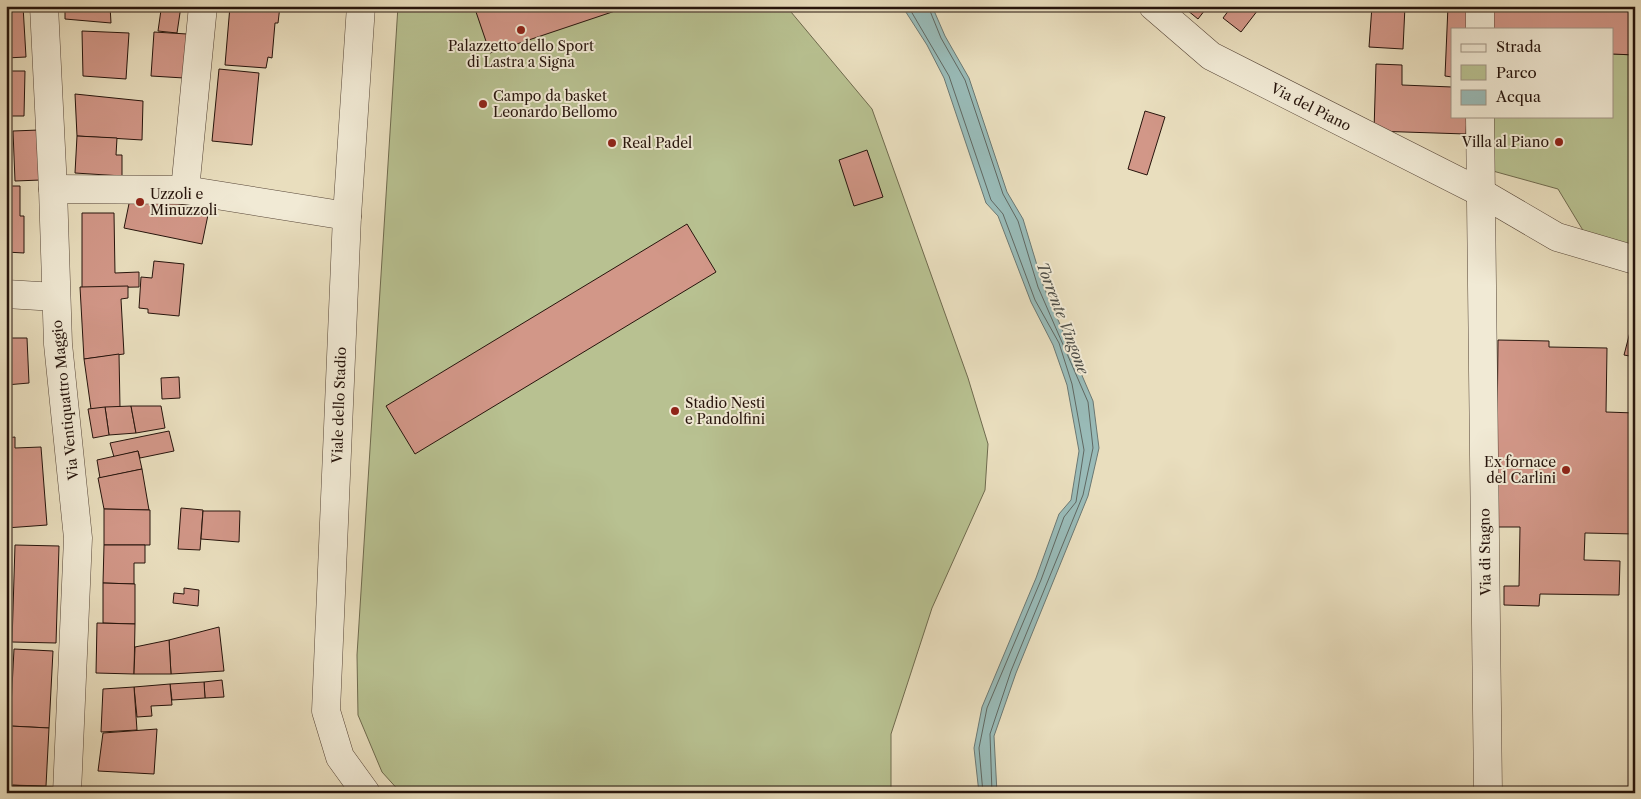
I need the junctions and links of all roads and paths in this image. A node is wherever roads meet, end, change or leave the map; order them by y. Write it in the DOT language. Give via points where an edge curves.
graph roads {
  1 [pos="44,6"];
  2 [pos="203,6"];
  3 [pos="361,6"];
  4 [pos="1153,6"];
  5 [pos="1480,6"];
  6 [pos="1480,28"];
  7 [pos="1480,118"];
  8 [pos="54,189"];
  9 [pos="185,190"];
  10 [pos="1480,192"];
  11 [pos="347,216"];
  12 [pos="1635,260"];
  13 [pos="6,294"];
  14 [pos="56,297"];
  15 [pos="67,793"];
  16 [pos="366,793"];
  17 [pos="1488,793"];
  1 -- 8 [label="street, Via Ventiquattro Maggio"];
  2 -- 9 [label="street"];
  3 -- 11 [label="street, Viale dello Stadio"];
  4 -- 10 [label="street, Via del Piano" via="1211,56"];
  5 -- 6 [label="street"];
  7 -- 10 [label="street"];
  8 -- 9 [label="street"];
  8 -- 14 [label="street, Via Ventiquattro Maggio"];
  9 -- 11 [label="street"];
  10 -- 12 [label="street, Via del Piano" via="1557,237"];
  10 -- 17 [label="street, Via di Stagno"];
  11 -- 16 [label="street, Viale dello Stadio" via="326,711 340,757"];
  13 -- 14 [label="street"];
  14 -- 15 [label="street, Via Ventiquattro Maggio" via="78,538"];
}
